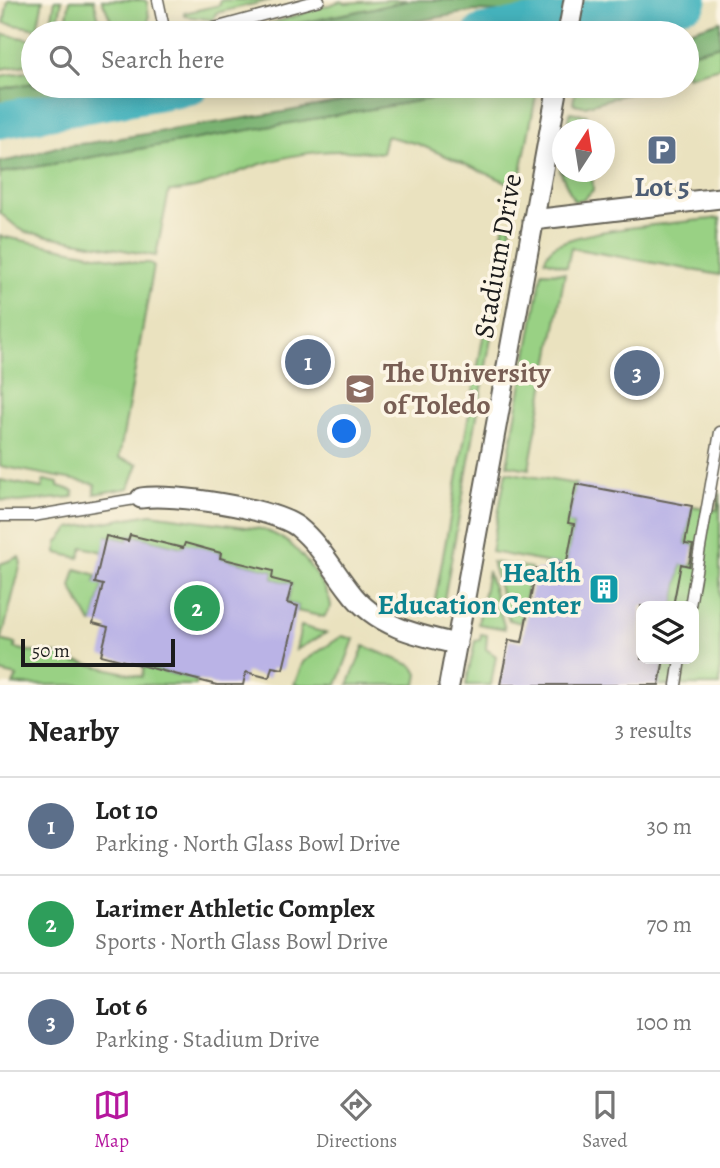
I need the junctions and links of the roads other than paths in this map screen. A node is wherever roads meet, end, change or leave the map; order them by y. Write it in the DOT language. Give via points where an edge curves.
graph roads {
  1 [pos="158,0"];
  2 [pos="319,0"];
  3 [pos="574,0"];
  4 [pos="162,21"];
  5 [pos="241,21"];
  6 [pos="570,21"];
  7 [pos="556,98"];
  8 [pos="720,198"];
  9 [pos="533,220"];
  10 [pos="720,432"];
  11 [pos="141,498"];
  12 [pos="0,516"];
  13 [pos="691,601"];
  14 [pos="457,644"];
  15 [pos="679,664"];
  16 [pos="449,685"];
  17 [pos="676,685"];
  1 -- 4 [label="lane"];
  2 -- 5 [label="lane"];
  3 -- 6 [label="street"];
  7 -- 9 [label="street, Stadium Drive"];
  8 -- 9 [label="street"];
  9 -- 14 [label="street, Stadium Drive"];
  10 -- 13 [label="lane"];
  11 -- 12 [label="lane" via="33,516"];
  11 -- 14 [label="street" via="183,498 285,519 310,539 368,610 404,631"];
  14 -- 16 [label="street, Stadium Drive"];
  15 -- 17 [label="lane"];
}
